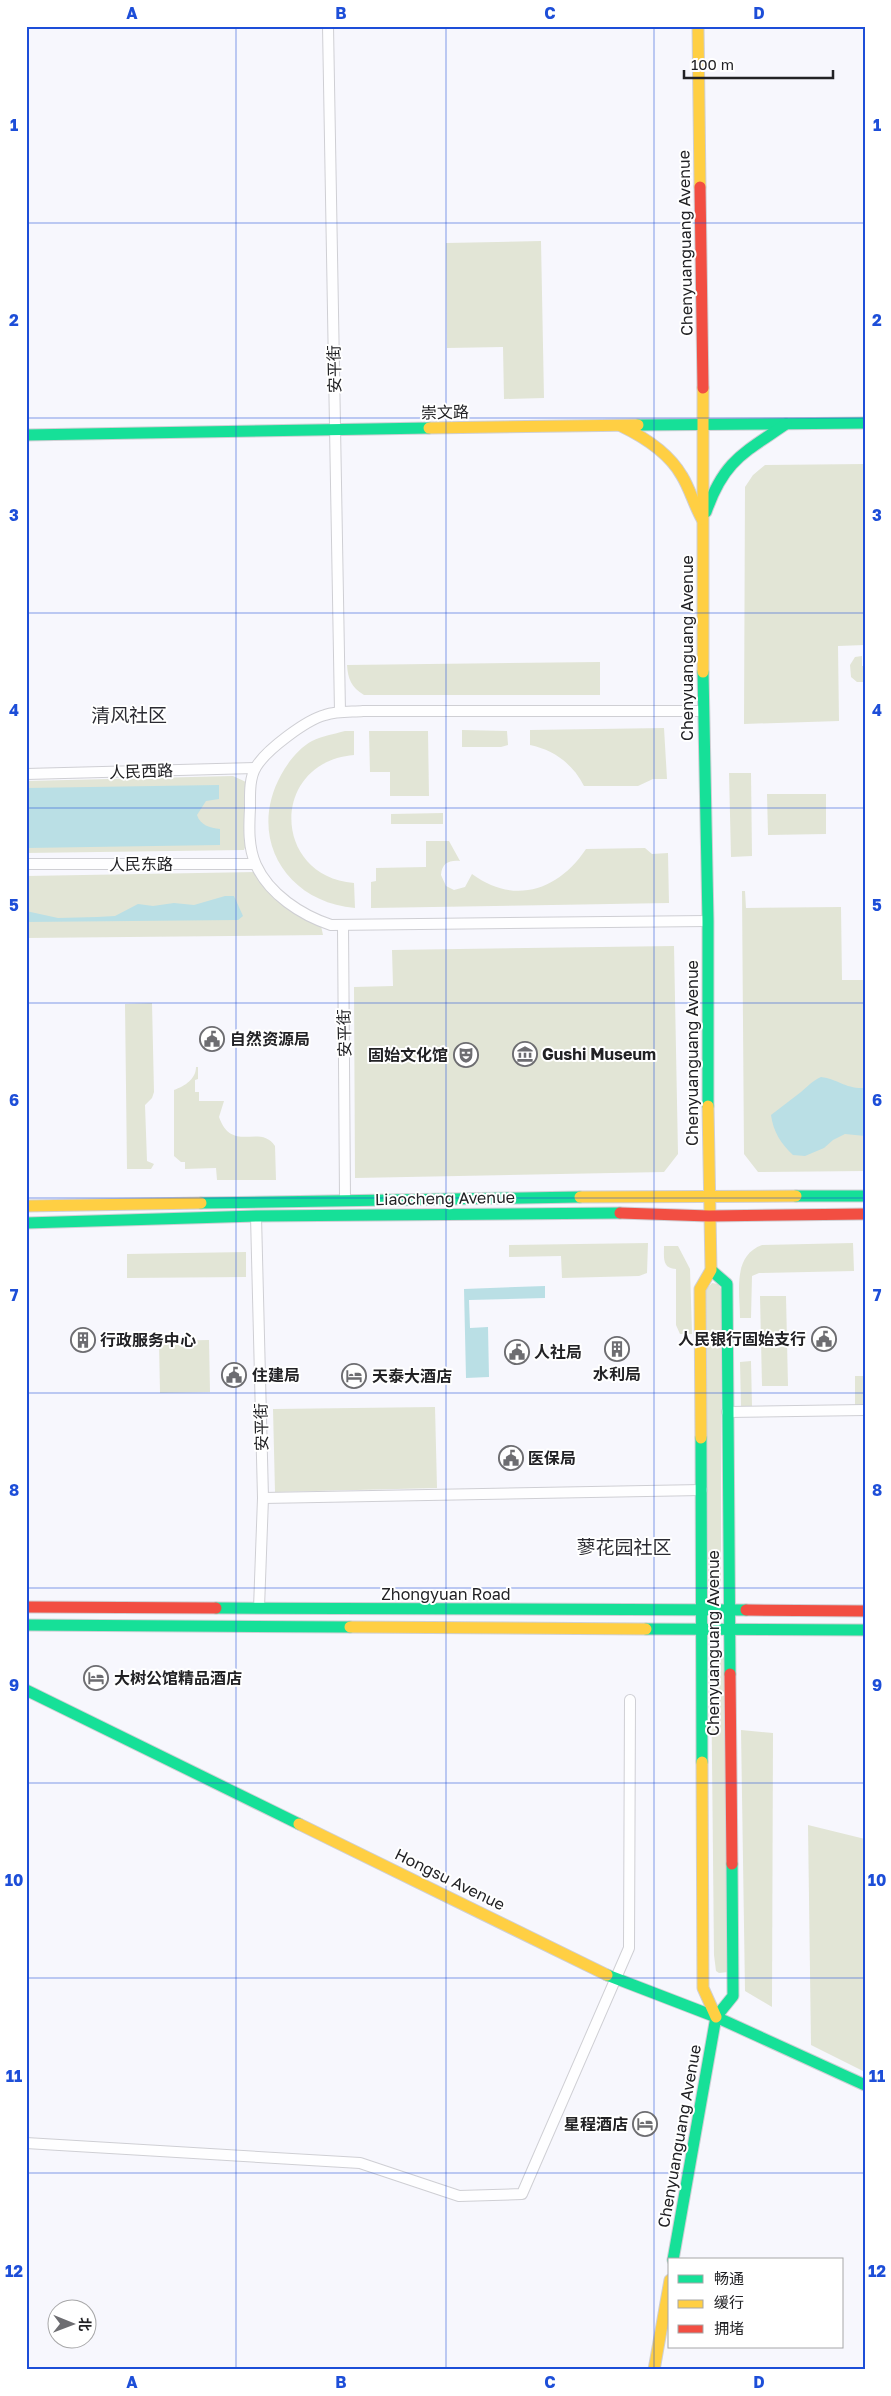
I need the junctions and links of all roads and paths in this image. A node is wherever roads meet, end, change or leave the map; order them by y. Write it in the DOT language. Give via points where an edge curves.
graph roads {
  1 [pos="328,26"];
  2 [pos="698,26"];
  3 [pos="865,423"];
  4 [pos="702,424"];
  5 [pos="786,424"];
  6 [pos="620,425"];
  7 [pos="335,430"];
  8 [pos="26,435"];
  9 [pos="703,520"];
  10 [pos="704,711"];
  11 [pos="340,712"];
  12 [pos="255,768"];
  13 [pos="26,774"];
  14 [pos="26,864"];
  15 [pos="256,864"];
  16 [pos="708,921"];
  17 [pos="342,926"];
  18 [pos="865,1196"];
  19 [pos="708,1198"];
  20 [pos="345,1199"];
  21 [pos="26,1206"];
  22 [pos="865,1214"];
  23 [pos="256,1216"];
  24 [pos="709,1216"];
  25 [pos="26,1222"];
  26 [pos="711,1270"];
  27 [pos="865,1410"];
  28 [pos="727,1412"];
  29 [pos="702,1490"];
  30 [pos="263,1498"];
  31 [pos="26,1607"];
  32 [pos="259,1608"];
  33 [pos="729,1610"];
  34 [pos="701,1611"];
  35 [pos="865,1611"];
  36 [pos="26,1624"];
  37 [pos="701,1628"];
  38 [pos="728,1628"];
  39 [pos="865,1630"];
  40 [pos="26,1690"];
  41 [pos="630,1700"];
  42 [pos="614,1978"];
  43 [pos="716,2017"];
  44 [pos="865,2084"];
  45 [pos="26,2143"];
  46 [pos="673,2258"];
  47 [pos="668,2291"];
  48 [pos="654,2370"];
  1 -- 7 [label="street, 安平街"];
  2 -- 4 [label="main road, Chenyuanguang Avenue"];
  3 -- 5 [label="main road, 崇文路"];
  4 -- 5 [label="main road, 崇文路"];
  4 -- 6 [label="main road, 崇文路"];
  4 -- 9 [label="main road, Chenyuanguang Avenue"];
  5 -- 9 [label="main road" via="742,452 709,500"];
  6 -- 7 [label="main road, 崇文路"];
  6 -- 9 [label="main road" via="634,432 674,465"];
  7 -- 8 [label="main road, 崇文路"];
  7 -- 11 [label="street, 安平街"];
  9 -- 10 [label="main road, Chenyuanguang Avenue"];
  10 -- 11 [label="street"];
  10 -- 16 [label="main road, Chenyuanguang Avenue"];
  11 -- 12 [label="street" via="307,723 275,747"];
  12 -- 13 [label="street, 人民西路"];
  12 -- 15 [label="street" via="250,792 249,826"];
  14 -- 15 [label="street, 人民东路"];
  15 -- 17 [label="street" via="262,878 287,902 320,921"];
  16 -- 17 [label="street"];
  16 -- 19 [label="main road, Chenyuanguang Avenue"];
  17 -- 20 [label="street, 安平街"];
  18 -- 19 [label="main road, Liaocheng Avenue"];
  19 -- 20 [label="main road, Liaocheng Avenue"];
  19 -- 24 [label="main road, Chenyuanguang Avenue"];
  20 -- 21 [label="main road, Liaocheng Avenue"];
  22 -- 24 [label="main road, Liaocheng Avenue"];
  23 -- 24 [label="main road, Liaocheng Avenue" via="501,1213"];
  23 -- 25 [label="main road, Liaocheng Avenue"];
  23 -- 30 [label="street, 安平街"];
  24 -- 26 [label="main road, Chenyuanguang Avenue"];
  26 -- 28 [label="main road, Chenyuanguang Avenue" via="727,1284"];
  26 -- 29 [label="main road, Chenyuanguang Avenue" via="700,1289"];
  27 -- 28 [label="street"];
  28 -- 33 [label="main road, Chenyuanguang Avenue"];
  29 -- 30 [label="street"];
  29 -- 34 [label="main road, Chenyuanguang Avenue"];
  30 -- 32 [label="street, 安平街"];
  31 -- 32 [label="main road, Zhongyuan Road"];
  32 -- 34 [label="main road, Zhongyuan Road"];
  33 -- 34 [label="main road, Zhongyuan Road"];
  33 -- 35 [label="main road, Zhongyuan Road"];
  33 -- 38 [label="main road, Chenyuanguang Avenue"];
  34 -- 37 [label="main road, Chenyuanguang Avenue"];
  36 -- 37 [label="main road, Zhongyuan Road"];
  37 -- 38 [label="main road, Zhongyuan Road"];
  37 -- 43 [label="main road, Chenyuanguang Avenue" via="703,1988"];
  38 -- 39 [label="main road, Zhongyuan Road"];
  38 -- 43 [label="main road, Chenyuanguang Avenue" via="733,1996"];
  40 -- 42 [label="main road, Hongsu Avenue"];
  41 -- 42 [label="street" via="629,1948"];
  42 -- 43 [label="main road, Hongsu Avenue"];
  42 -- 45 [label="street" via="522,2194 459,2196 360,2163"];
  43 -- 44 [label="main road, Hongsu Avenue"];
  43 -- 46 [label="main road, Chenyuanguang Avenue"];
  47 -- 48 [label="main road"];
}
